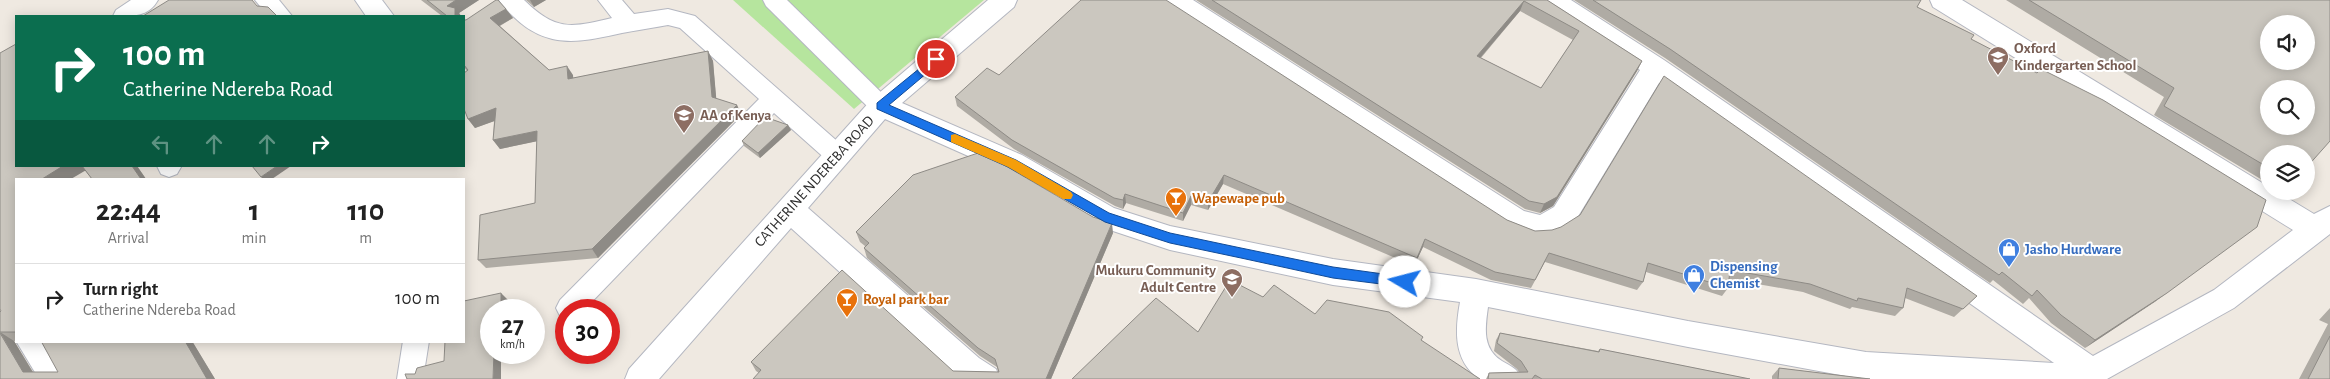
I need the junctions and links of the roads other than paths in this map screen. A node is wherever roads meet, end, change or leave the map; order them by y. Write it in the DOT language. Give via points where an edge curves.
graph roads {
  1 [pos="147,0"];
  2 [pos="266,0"];
  3 [pos="367,0"];
  4 [pos="609,0"];
  5 [pos="774,0"];
  6 [pos="1005,0"];
  7 [pos="1174,0"];
  8 [pos="1552,0"];
  9 [pos="1942,0"];
  10 [pos="501,1"];
  11 [pos="125,15"];
  12 [pos="280,15"];
  13 [pos="380,15"];
  14 [pos="629,23"];
  15 [pos="1656,67"];
  16 [pos="773,99"];
  17 [pos="881,106"];
  18 [pos="837,155"];
  19 [pos="789,209"];
  20 [pos="2323,224"];
  21 [pos="1476,292"];
  22 [pos="578,299"];
  23 [pos="32,343"];
  24 [pos="416,343"];
  25 [pos="2092,372"];
  26 [pos="56,379"];
  27 [pos="410,379"];
  28 [pos="640,379"];
  29 [pos="985,379"];
  30 [pos="1507,379"];
  1 -- 11 [label="lane"];
  2 -- 12 [label="lane"];
  3 -- 13 [label="street"];
  4 -- 14 [label="lane"];
  5 -- 17 [label="lane"];
  6 -- 17 [label="street, CATHERINE NDEREBA ROAD"];
  7 -- 15 [label="street" via="1506,214 1533,228 1553,224 1564,214"];
  8 -- 15 [label="street"];
  9 -- 20 [label="street"];
  10 -- 14 [label="lane" via="543,28 561,32"];
  14 -- 16 [label="lane" via="668,17 687,22"];
  15 -- 25 [label="street"];
  16 -- 18 [label="lane"];
  16 -- 22 [label="lane"];
  17 -- 18 [label="street, CATHERINE NDEREBA ROAD"];
  17 -- 21 [label="street" via="1012,164 1105,217 1161,235 1333,272"];
  18 -- 19 [label="street, CATHERINE NDEREBA ROAD"];
  19 -- 28 [label="street, CATHERINE NDEREBA ROAD"];
  19 -- 29 [label="street" via="968,368"];
  20 -- 25 [label="street" via="2224,299"];
  21 -- 25 [label="street" via="1866,366 2065,377"];
  21 -- 30 [label="street" via="1471,342 1484,366"];
  23 -- 26 [label="street"];
  24 -- 27 [label="lane"];
}
